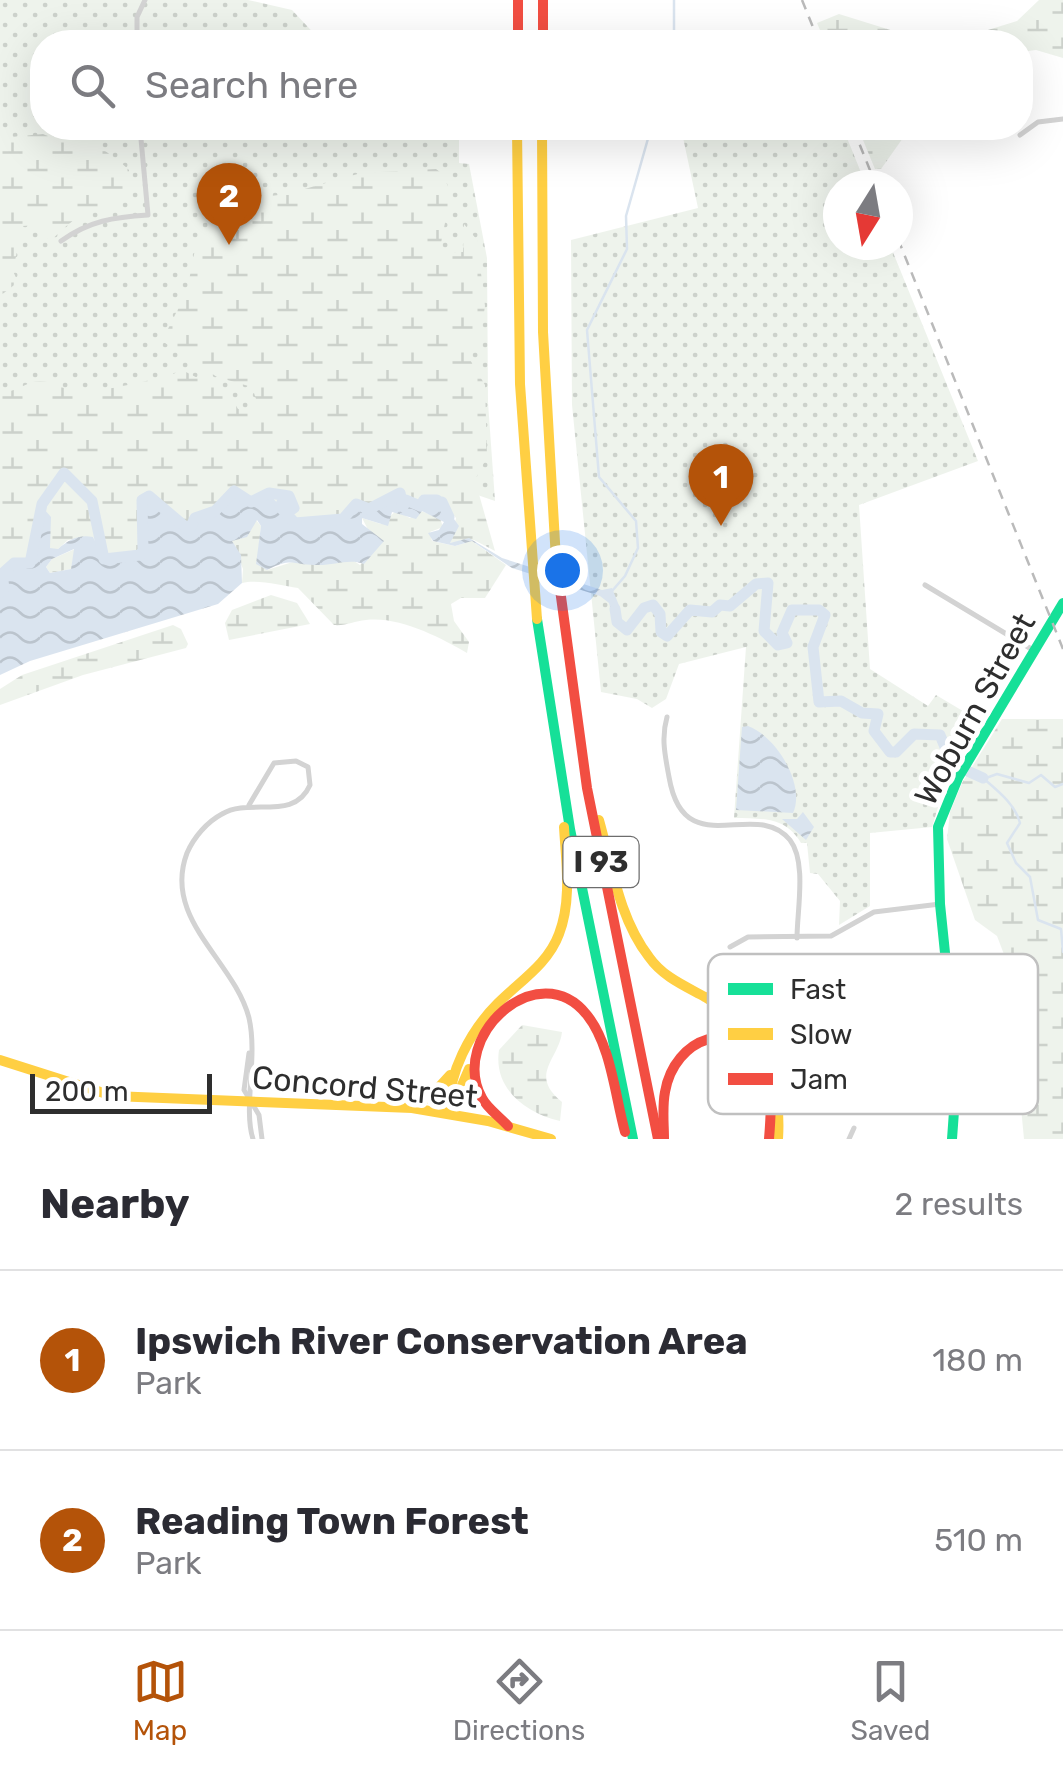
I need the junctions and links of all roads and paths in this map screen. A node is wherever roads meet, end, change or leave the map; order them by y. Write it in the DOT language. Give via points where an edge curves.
graph roads {
  1 [pos="145,0"];
  2 [pos="518,0"];
  3 [pos="543,0"];
  4 [pos="138,30"];
  5 [pos="518,30"];
  6 [pos="543,30"];
  7 [pos="1063,119"];
  8 [pos="1033,125"];
  9 [pos="141,140"];
  10 [pos="518,140"];
  11 [pos="542,140"];
  12 [pos="61,242"];
  13 [pos="924,585"];
  14 [pos="1063,604"];
  15 [pos="1035,652"];
  16 [pos="667,717"];
  17 [pos="583,768"];
  18 [pos="560,772"];
  19 [pos="249,805"];
  20 [pos="940,904"];
  21 [pos="797,938"];
  22 [pos="730,947"];
  23 [pos="945,954"];
  24 [pos="708,999"];
  25 [pos="708,1040"];
  26 [pos="469,1054"];
  27 [pos="0,1060"];
  28 [pos="252,1102"];
  29 [pos="392,1107"];
  30 [pos="450,1114"];
  31 [pos="954,1114"];
  32 [pos="508,1126"];
  33 [pos="854,1128"];
  34 [pos="253,1139"];
  35 [pos="262,1139"];
  36 [pos="550,1139"];
  37 [pos="630,1139"];
  38 [pos="661,1139"];
  39 [pos="850,1139"];
  40 [pos="952,1139"];
  1 -- 4 [label="street"];
  2 -- 5 [label="main road"];
  3 -- 6 [label="main road"];
  7 -- 8 [label="street"];
  9 -- 12 [label="street" via="148,215 104,219"];
  10 -- 18 [label="main road, I 93" via="518,361 531,569"];
  11 -- 17 [label="main road, I 93" via="543,382 557,576"];
  13 -- 15 [label="street"];
  14 -- 15 [label="main road, Woburn Street"];
  15 -- 20 [label="main road, Woburn Street" via="958,778 938,828"];
  16 -- 21 [label="street" via="662,737 680,810 706,826 772,828 792,843"];
  17 -- 24 [label="main road" via="638,941 662,972"];
  17 -- 38 [label="main road, I 93"];
  18 -- 26 [label="main road" via="568,883 560,934 540,965 486,1017"];
  18 -- 37 [label="main road, I 93"];
  19 -- 19 [label="street" via="298,802 310,785 308,767 274,763"];
  19 -- 28 [label="street" via="227,810 206,826 188,853 182,882 190,916 242,1000 251,1039"];
  20 -- 21 [label="street" via="881,910 831,936"];
  20 -- 23 [label="main road, Woburn Street"];
  21 -- 22 [label="street" via="748,937"];
  25 -- 38 [label="main road" via="689,1045 670,1066 661,1095"];
  26 -- 29 [label="main road" via="434,1095"];
  26 -- 30 [label="main road"];
  26 -- 32 [label="main road" via="476,1094"];
  26 -- 37 [label="main road" via="517,999 546,992 570,999 592,1023"];
  27 -- 28 [label="main road, Concord Street" via="112,1096"];
  28 -- 29 [label="main road, Concord Street"];
  28 -- 34 [label="street"];
  28 -- 35 [label="street"];
  29 -- 30 [label="main road, Concord Street"];
  30 -- 32 [label="main road, Concord Street"];
  31 -- 40 [label="main road, Woburn Street"];
  32 -- 36 [label="main road, Concord Street"];
  33 -- 39 [label="street"];
}
